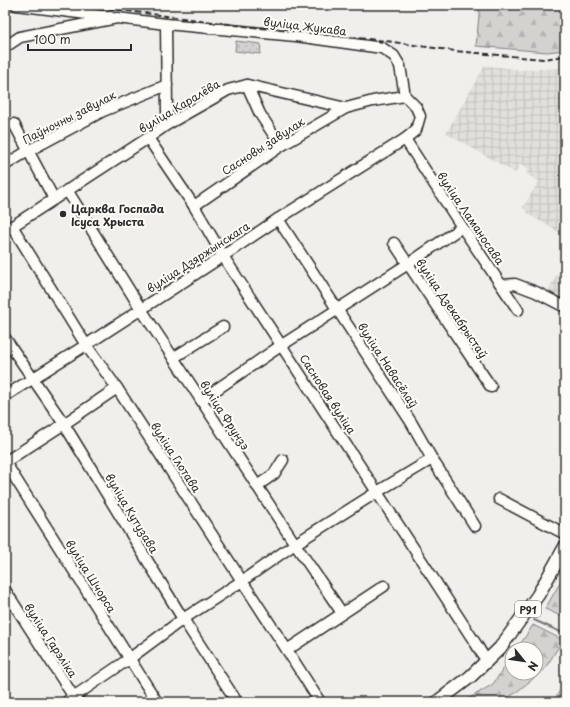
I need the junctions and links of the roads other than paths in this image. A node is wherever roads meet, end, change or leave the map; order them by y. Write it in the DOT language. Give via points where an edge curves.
graph roads {
  1 [pos="16,5"];
  2 [pos="118,18"];
  3 [pos="166,24"];
  4 [pos="5,46"];
  5 [pos="167,85"];
  6 [pos="247,85"];
  7 [pos="405,96"];
  8 [pos="346,108"];
  9 [pos="14,124"];
  10 [pos="168,124"];
  11 [pos="148,138"];
  12 [pos="405,139"];
  13 [pos="281,146"];
  14 [pos="28,151"];
  15 [pos="5,165"];
  16 [pos="67,190"];
  17 [pos="54,199"];
  18 [pos="194,206"];
  19 [pos="278,219"];
  20 [pos="462,227"];
  21 [pos="9,229"];
  22 [pos="394,242"];
  23 [pos="223,256"];
  24 [pos="408,264"];
  25 [pos="502,285"];
  26 [pos="565,307"];
  27 [pos="141,309"];
  28 [pos="338,309"];
  29 [pos="518,310"];
  30 [pos="222,327"];
  31 [pos="5,338"];
  32 [pos="86,345"];
  33 [pos="282,345"];
  34 [pos="173,358"];
  35 [pos="33,378"];
  36 [pos="491,387"];
  37 [pos="117,388"];
  38 [pos="5,396"];
  39 [pos="202,400"];
  40 [pos="64,424"];
  41 [pos="432,459"];
  42 [pos="283,460"];
  43 [pos="5,462"];
  44 [pos="257,486"];
  45 [pos="377,492"];
  46 [pos="499,499"];
  47 [pos="475,526"];
  48 [pos="565,534"];
  49 [pos="295,544"];
  50 [pos="565,547"];
  51 [pos="242,581"];
  52 [pos="384,586"];
  53 [pos="5,590"];
  54 [pos="342,613"];
  55 [pos="183,620"];
  56 [pos="287,650"];
  57 [pos="129,659"];
  58 [pos="487,662"];
  59 [pos="72,700"];
  60 [pos="157,702"];
  61 [pos="237,702"];
  62 [pos="320,702"];
  63 [pos="438,702"];
  1 -- 2 [label="street"];
  2 -- 3 [label="street, вуліца Жукава"];
  2 -- 4 [label="street, вуліца Жукава" via="20,38"];
  3 -- 5 [label="street"];
  3 -- 7 [label="street, вуліца Жукава" via="296,36 382,48 394,56 400,66"];
  5 -- 10 [label="street"];
  5 -- 14 [label="street, Паўночны завулак" via="103,112"];
  6 -- 8 [label="street, вуліца Каралёва"];
  6 -- 10 [label="street, вуліца Каралёва" via="228,90"];
  6 -- 13 [label="street" via="260,114"];
  7 -- 8 [label="street, вуліца Каралёва"];
  7 -- 12 [label="street" via="416,107 420,116 416,130"];
  8 -- 13 [label="street, Сасновы завулак"];
  9 -- 14 [label="street"];
  10 -- 11 [label="street, вуліца Каралёва"];
  11 -- 16 [label="street, вуліца Каралёва"];
  11 -- 18 [label="street, Сасновая вуліца"];
  12 -- 19 [label="street, вуліца Дзяржынскага"];
  12 -- 20 [label="street, вуліца Ламаносава"];
  13 -- 18 [label="street, Сасновы завулак"];
  14 -- 15 [label="street, Паўночны завулак"];
  14 -- 17 [label="street"];
  16 -- 17 [label="street, вуліца Каралёва"];
  16 -- 27 [label="street, вуліца Фрунзэ"];
  17 -- 21 [label="street, вуліца Каралёва"];
  18 -- 23 [label="street, Сасновая вуліца"];
  19 -- 23 [label="street, вуліца Дзяржынскага"];
  19 -- 28 [label="street, вуліца Навасёлаў"];
  20 -- 24 [label="street"];
  20 -- 25 [label="street, вуліца Ламаносава"];
  21 -- 32 [label="street, вуліца Глотава"];
  22 -- 24 [label="street, вуліца Дзекабрыстаў"];
  23 -- 27 [label="street, вуліца Дзяржынскага"];
  23 -- 33 [label="street, Сасновая вуліца"];
  24 -- 28 [label="street"];
  24 -- 36 [label="street, вуліца Дзекабрыстаў"];
  25 -- 26 [label="street" via="515,284"];
  25 -- 29 [label="street, вуліца Ламаносава"];
  27 -- 32 [label="street, вуліца Дзяржынскага"];
  27 -- 34 [label="street, вуліца Фрунзэ"];
  28 -- 33 [label="street"];
  28 -- 41 [label="street, вуліца Навасёлаў"];
  30 -- 34 [label="street"];
  31 -- 35 [label="street, вуліца Кутузава"];
  32 -- 35 [label="street, вуліца Дзяржынскага"];
  32 -- 37 [label="street, вуліца Глотава"];
  33 -- 39 [label="street"];
  33 -- 45 [label="street, Сасновая вуліца"];
  34 -- 39 [label="street, вуліца Фрунзэ"];
  35 -- 38 [label="street, вуліца Дзяржынскага"];
  35 -- 40 [label="street, вуліца Кутузава"];
  37 -- 40 [label="street"];
  37 -- 51 [label="street, вуліца Глотава"];
  39 -- 44 [label="street, вуліца Фрунзэ"];
  40 -- 43 [label="street"];
  40 -- 55 [label="street, вуліца Кутузава"];
  41 -- 45 [label="street"];
  41 -- 47 [label="street, вуліца Навасёлаў"];
  42 -- 44 [label="street" via="274,474"];
  43 -- 57 [label="street, вуліца Шчорса"];
  44 -- 49 [label="street, вуліца Фрунзэ"];
  45 -- 49 [label="street"];
  45 -- 58 [label="street, Сасновая вуліца"];
  46 -- 48 [label="street"];
  49 -- 51 [label="street"];
  49 -- 54 [label="street, вуліца Фрунзэ"];
  50 -- 58 [label="main road, Р91" via="538,595"];
  51 -- 55 [label="street"];
  51 -- 56 [label="street, вуліца Глотава"];
  52 -- 54 [label="street"];
  53 -- 59 [label="street, вуліца Гарэліка"];
  54 -- 56 [label="street"];
  55 -- 57 [label="street"];
  55 -- 61 [label="street, вуліца Кутузава"];
  56 -- 62 [label="street, вуліца Глотава"];
  57 -- 59 [label="street"];
  57 -- 60 [label="street, вуліца Шчорса"];
  58 -- 63 [label="main road, Р91"];
}
